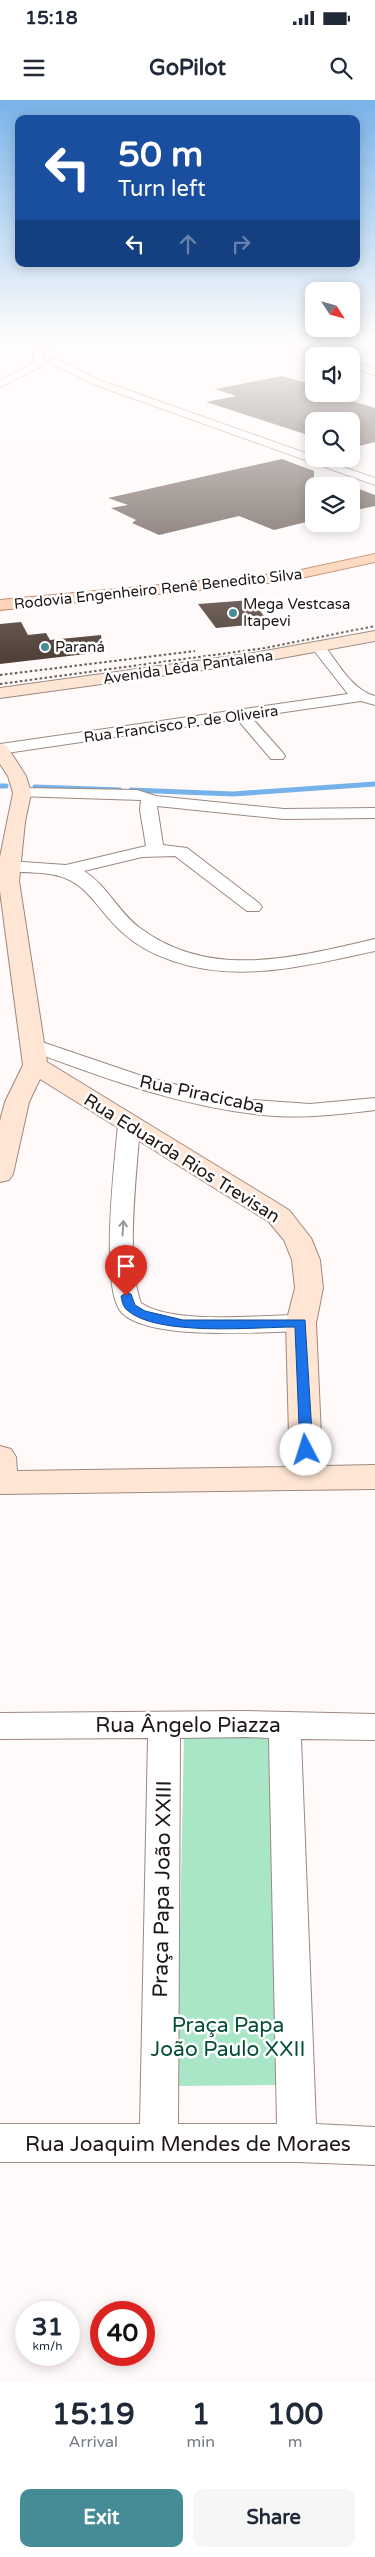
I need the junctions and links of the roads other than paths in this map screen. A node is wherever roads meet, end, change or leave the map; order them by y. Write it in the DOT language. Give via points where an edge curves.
graph roads {
  1 [pos="268,443"];
  2 [pos="375,482"];
  3 [pos="375,558"];
  4 [pos="375,564"];
  5 [pos="0,605"];
  6 [pos="0,610"];
  7 [pos="375,636"];
  8 [pos="318,648"];
  9 [pos="0,693"];
  10 [pos="368,699"];
  11 [pos="241,715"];
  12 [pos="0,749"];
  13 [pos="277,756"];
  14 [pos="22,793"];
  15 [pos="150,800"];
  16 [pos="375,814"];
  17 [pos="155,850"];
  18 [pos="4,867"];
  19 [pos="69,870"];
  20 [pos="253,907"];
  21 [pos="375,945"];
  22 [pos="34,1055"];
  23 [pos="375,1104"];
  24 [pos="129,1125"];
  25 [pos="0,1174"];
  26 [pos="301,1323"];
  27 [pos="1,1474"];
  28 [pos="310,1477"];
  29 [pos="375,1478"];
  30 [pos="164,1725"];
  31 [pos="285,1725"];
  32 [pos="0,1726"];
  33 [pos="375,1728"];
  34 [pos="0,2143"];
  35 [pos="297,2143"];
  36 [pos="159,2144"];
  37 [pos="375,2146"];
  1 -- 2 [label="street"];
  3 -- 5 [label="main road, Rodovia Engenheiro Renê Benedito Silva" via="287,577"];
  4 -- 6 [label="main road, Rodovia Engenheiro Renê Benedito Silva" via="302,579 180,594"];
  7 -- 8 [label="street, Avenida Lêda Pantalena"];
  8 -- 9 [label="street, Avenida Lêda Pantalena"];
  8 -- 10 [label="street" via="352,690"];
  10 -- 11 [label="street, Rua Francisco P. de Oliveira"];
  11 -- 12 [label="street, Rua Francisco P. de Oliveira"];
  11 -- 13 [label="street"];
  12 -- 14 [label="street" via="17,776"];
  14 -- 15 [label="street" via="137,794"];
  14 -- 18 [label="street"];
  15 -- 16 [label="street" via="284,814"];
  15 -- 17 [label="street" via="148,810"];
  17 -- 19 [label="street"];
  17 -- 20 [label="street" via="168,848 181,852"];
  18 -- 19 [label="street"];
  18 -- 22 [label="street"];
  19 -- 21 [label="street" via="90,884 132,931 159,948 198,962 231,967 274,966"];
  22 -- 23 [label="street, Rua Piracicaba" via="236,1105 311,1110"];
  22 -- 24 [label="street, Rua Eduarda Rios Trevisan"];
  22 -- 25 [label="street" via="17,1102"];
  24 -- 26 [label="street, Rua Eduarda Rios Trevisan" via="279,1216 297,1238 306,1260 309,1288"];
  26 -- 24 [label="street, one-way" via="183,1324 141,1314 130,1307 123,1286 122,1238"];
  26 -- 28 [label="street, Rua Eduarda Rios Trevisan" via="305,1436"];
  27 -- 28 [label="street"];
  28 -- 29 [label="street"];
  30 -- 31 [label="street, Rua Ângelo Piazza"];
  30 -- 32 [label="street, Rua Ângelo Piazza"];
  30 -- 36 [label="street, Praça Papa João XXIII"];
  31 -- 33 [label="street, Rua Ângelo Piazza"];
  31 -- 35 [label="street"];
  34 -- 36 [label="street, Rua Joaquim Mendes de Moraes"];
  35 -- 36 [label="street, Rua Joaquim Mendes de Moraes"];
  35 -- 37 [label="street, Rua Joaquim Mendes de Moraes"];
}
